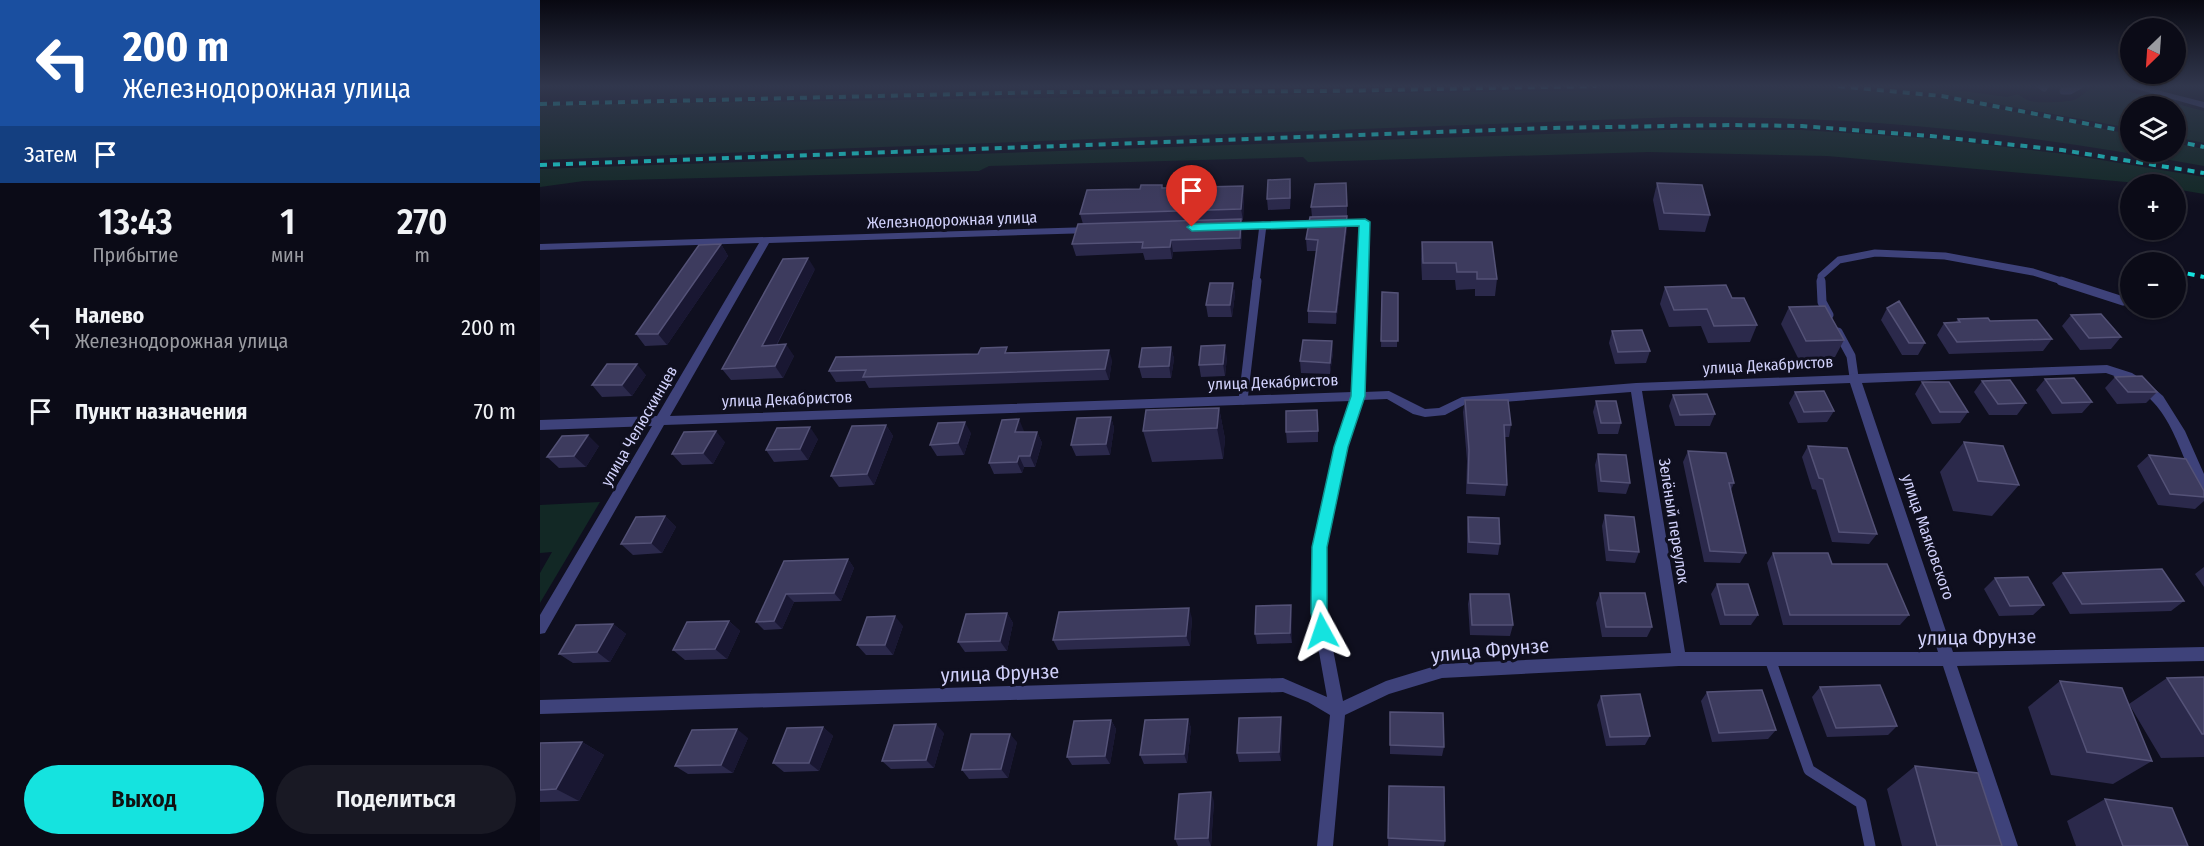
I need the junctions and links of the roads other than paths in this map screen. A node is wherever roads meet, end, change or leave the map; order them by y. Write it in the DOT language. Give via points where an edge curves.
graph roads {
  1 [pos="1263,225"];
  2 [pos="1216,227"];
  3 [pos="1098,230"];
  4 [pos="766,240"];
  5 [pos="540,247"];
  6 [pos="2120,300"];
  7 [pos="1854,377"];
  8 [pos="1636,387"];
  9 [pos="1358,396"];
  10 [pos="1243,400"];
  11 [pos="661,420"];
  12 [pos="540,425"];
  13 [pos="2204,488"];
  14 [pos="540,628"];
  15 [pos="2204,654"];
  16 [pos="1679,659"];
  17 [pos="1770,659"];
  18 [pos="1950,659"];
  19 [pos="540,707"];
  20 [pos="1338,711"];
  21 [pos="1325,846"];
  22 [pos="1870,846"];
  23 [pos="2010,846"];
  1 -- 2 [label="street"];
  1 -- 9 [label="street" via="1365,222"];
  1 -- 10 [label="lane"];
  3 -- 4 [label="street, Железнодорожная улица"];
  4 -- 5 [label="street, Железнодорожная улица"];
  4 -- 11 [label="street, улица Челюскинцев"];
  6 -- 7 [label="lane" via="2033,272 1944,256 1875,253 1839,260 1821,276 1822,302 1851,356"];
  7 -- 8 [label="street, улица Декабристов"];
  7 -- 13 [label="street, улица Декабристов" via="2107,369 2140,381 2166,406"];
  7 -- 18 [label="street, улица Маяковского"];
  8 -- 9 [label="street, улица Декабристов" via="1462,401 1443,412 1422,414 1389,395"];
  8 -- 16 [label="street, Зелёный переулок"];
  9 -- 10 [label="street, улица Декабристов"];
  9 -- 20 [label="street" via="1341,447 1319,547 1319,613"];
  10 -- 11 [label="street, улица Декабристов"];
  11 -- 12 [label="street, улица Декабристов"];
  11 -- 14 [label="street, улица Челюскинцев"];
  15 -- 18 [label="street, улица Фрунзе"];
  16 -- 17 [label="street, улица Фрунзе"];
  16 -- 20 [label="street, улица Фрунзе" via="1442,670 1386,688"];
  17 -- 18 [label="street, улица Фрунзе"];
  17 -- 22 [label="lane" via="1809,770 1861,803"];
  18 -- 23 [label="street, улица Маяковского"];
  19 -- 20 [label="street, улица Фрунзе" via="1283,686"];
  20 -- 21 [label="street"];
}
